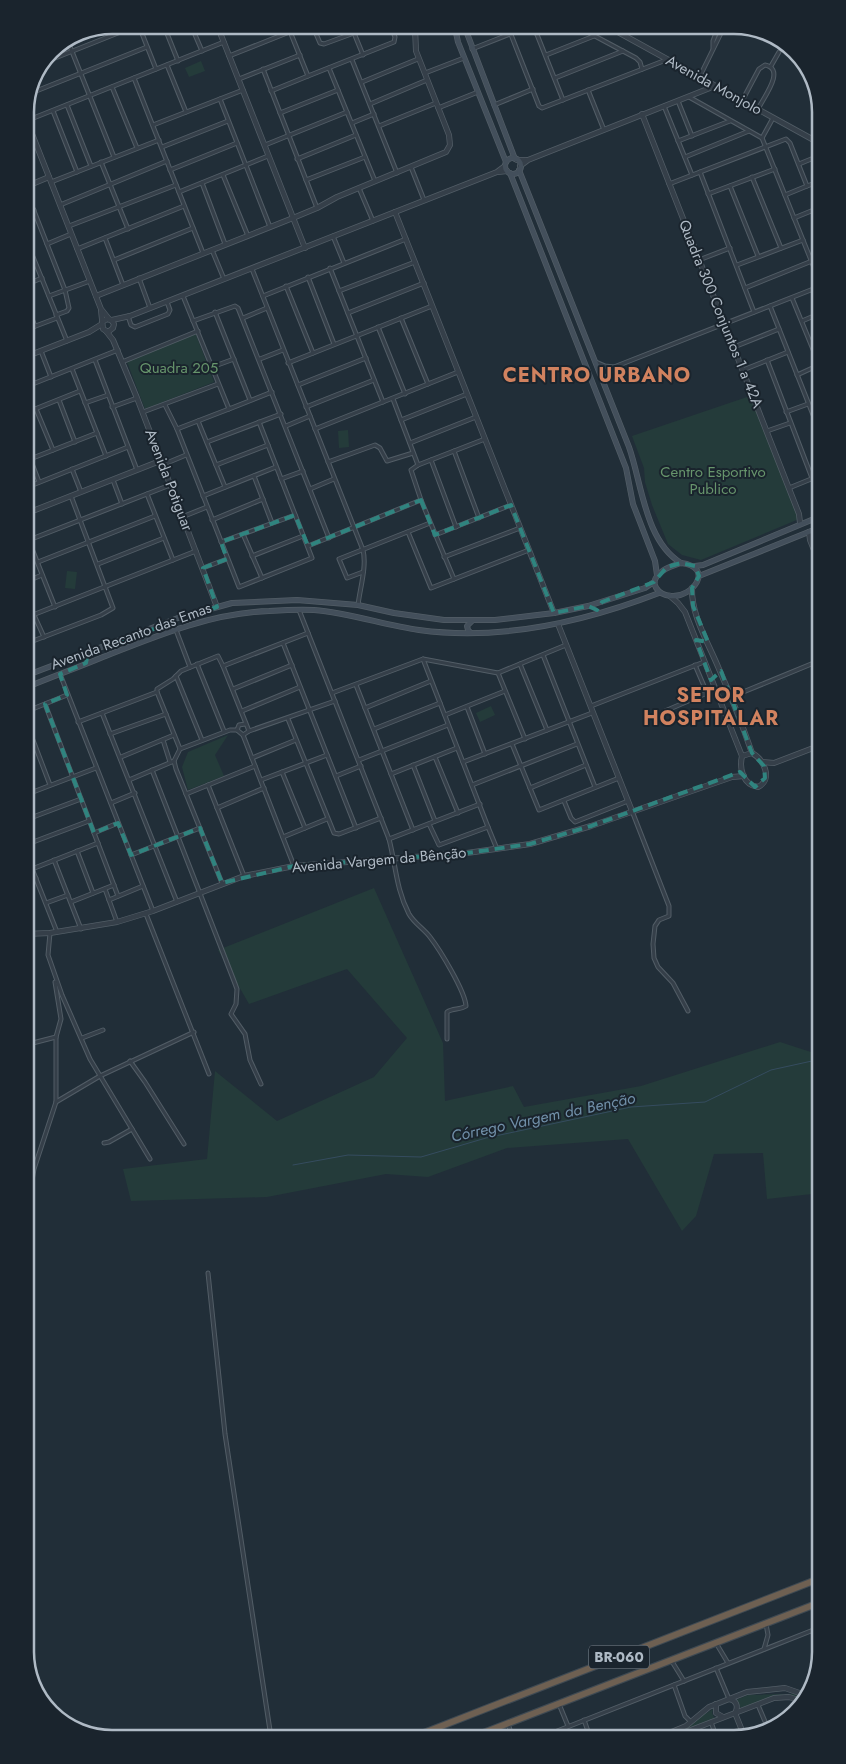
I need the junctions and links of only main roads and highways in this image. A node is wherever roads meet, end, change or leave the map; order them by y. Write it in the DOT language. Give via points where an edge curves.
graph roads {
  1 [pos="456,34"];
  2 [pos="466,34"];
  3 [pos="468,40"];
  4 [pos="458,42"];
  5 [pos="498,114"];
  6 [pos="487,116"];
  7 [pos="516,159"];
  8 [pos="507,168"];
  9 [pos="520,168"];
  10 [pos="596,362"];
  11 [pos="586,365"];
  12 [pos="604,383"];
  13 [pos="595,388"];
  14 [pos="812,519"];
  15 [pos="812,530"];
  16 [pos="681,563"];
  17 [pos="695,566"];
  18 [pos="658,575"];
  19 [pos="699,576"];
  20 [pos="654,582"];
  21 [pos="659,593"];
  22 [pos="602,602"];
  23 [pos="232,603"];
  24 [pos="588,606"];
  25 [pos="369,608"];
  26 [pos="602,613"];
  27 [pos="232,614"];
  28 [pos="592,616"];
  29 [pos="395,617"];
  30 [pos="366,619"];
  31 [pos="450,620"];
  32 [pos="169,621"];
  33 [pos="472,621"];
  34 [pos="390,623"];
  35 [pos="169,632"];
  36 [pos="448,632"];
  37 [pos="470,632"];
  38 [pos="88,652"];
  39 [pos="76,656"];
  40 [pos="91,662"];
  41 [pos="80,665"];
  42 [pos="34,672"];
  43 [pos="34,684"];
  44 [pos="812,1582"];
  45 [pos="812,1605"];
  46 [pos="431,1730"];
  47 [pos="492,1730"];
  1 -- 4 [label="main road"];
  2 -- 3 [label="main road"];
  3 -- 4 [label="main road"];
  3 -- 5 [label="main road"];
  4 -- 6 [label="main road"];
  5 -- 6 [label="main road" via="492,118"];
  5 -- 7 [label="main road"];
  6 -- 8 [label="main road"];
  7 -- 8 [label="main road" via="510,159"];
  7 -- 9 [label="main road"];
  8 -- 9 [label="main road" via="516,173"];
  8 -- 11 [label="main road"];
  9 -- 10 [label="main road"];
  10 -- 11 [label="main road" via="590,361"];
  10 -- 12 [label="main road"];
  11 -- 13 [label="main road"];
  12 -- 13 [label="main road"];
  12 -- 16 [label="main road" via="660,542 666,552"];
  13 -- 18 [label="main road" via="626,468 633,504"];
  14 -- 17 [label="main road"];
  15 -- 19 [label="main road"];
  16 -- 17 [label="main road"];
  16 -- 18 [label="main road" via="667,567"];
  17 -- 19 [label="main road"];
  18 -- 20 [label="main road"];
  19 -- 21 [label="main road" via="692,588 682,594 670,596"];
  20 -- 21 [label="main road"];
  20 -- 22 [label="main road, Avenida Recanto das Emas"];
  21 -- 26 [label="main road, Avenida Recanto das Emas"];
  22 -- 24 [label="main road, Avenida Recanto das Emas"];
  22 -- 26 [label="main road" via="599,608"];
  23 -- 25 [label="main road, Avenida Recanto das Emas" via="298,600"];
  23 -- 27 [label="main road"];
  23 -- 32 [label="main road, Avenida Recanto das Emas"];
  24 -- 28 [label="main road" via="593,609"];
  24 -- 33 [label="main road, Avenida Recanto das Emas" via="554,613"];
  25 -- 29 [label="main road, Avenida Recanto das Emas"];
  25 -- 30 [label="main road" via="363,612"];
  26 -- 28 [label="main road, Avenida Recanto das Emas"];
  27 -- 30 [label="main road, Avenida Recanto das Emas" via="315,610"];
  27 -- 35 [label="main road, Avenida Recanto das Emas"];
  28 -- 37 [label="main road, Avenida Recanto das Emas" via="558,624"];
  29 -- 31 [label="main road, Avenida Recanto das Emas"];
  29 -- 34 [label="main road"];
  30 -- 34 [label="main road, Avenida Recanto das Emas"];
  31 -- 33 [label="main road, Avenida Recanto das Emas"];
  31 -- 36 [label="main road" via="454,626"];
  32 -- 35 [label="main road" via="166,627"];
  32 -- 38 [label="main road, Avenida Recanto das Emas"];
  33 -- 37 [label="main road" via="467,626"];
  34 -- 36 [label="main road, Avenida Recanto das Emas" via="418,630"];
  35 -- 40 [label="main road, Avenida Recanto das Emas"];
  36 -- 37 [label="main road, Avenida Recanto das Emas"];
  38 -- 39 [label="main road, Avenida Recanto das Emas"];
  38 -- 40 [label="main road" via="86,660"];
  39 -- 41 [label="main road"];
  39 -- 42 [label="main road, Avenida Recanto das Emas"];
  40 -- 41 [label="main road, Avenida Recanto das Emas"];
  41 -- 43 [label="main road, Avenida Recanto das Emas"];
  44 -- 46 [label="highway, BR-060"];
  45 -- 47 [label="highway, BR-060"];
}
